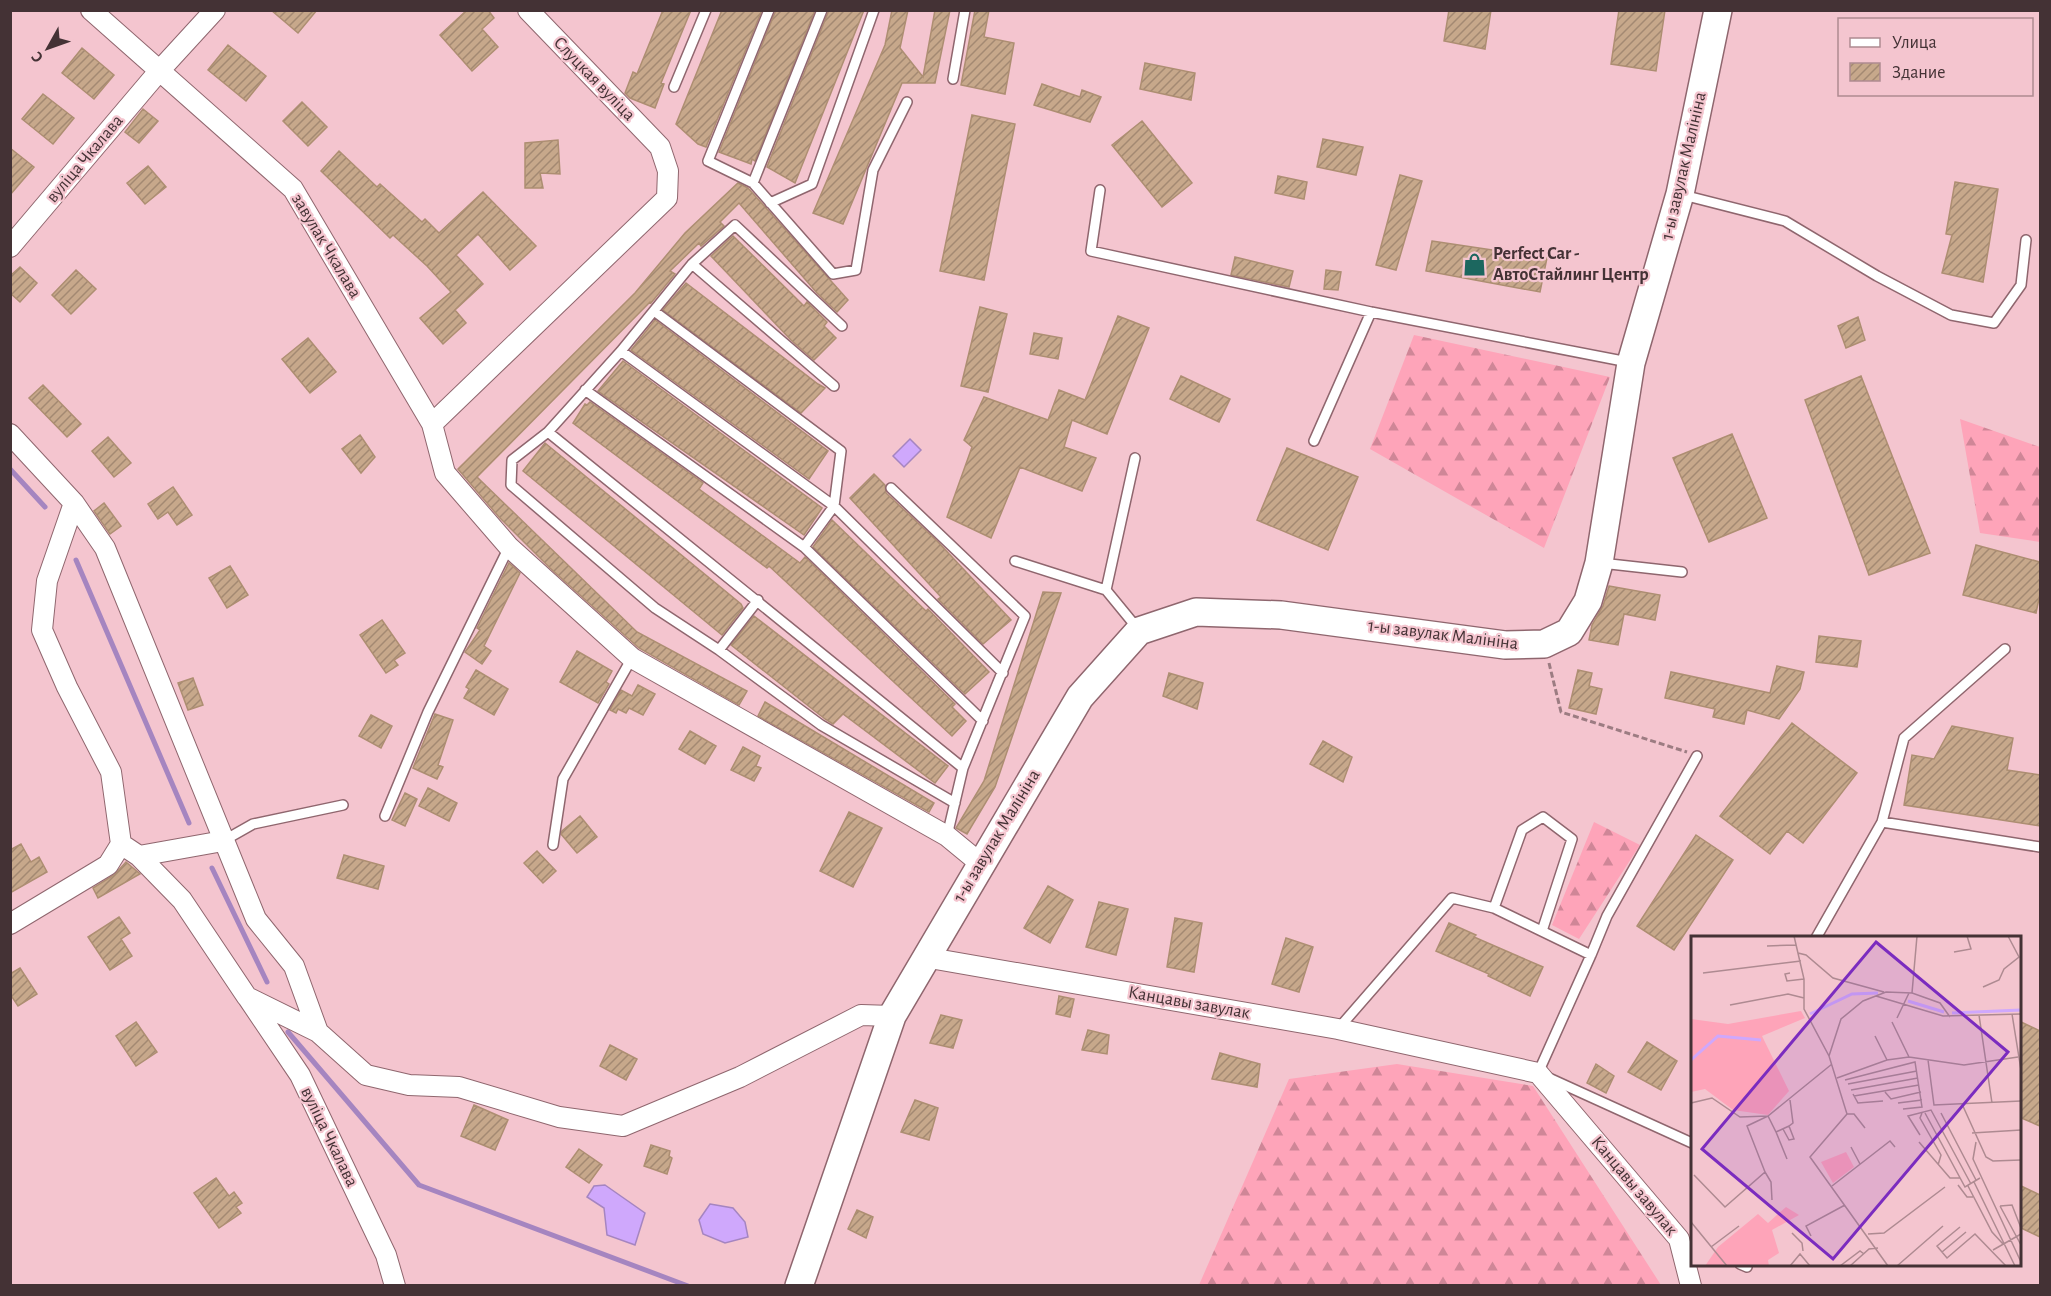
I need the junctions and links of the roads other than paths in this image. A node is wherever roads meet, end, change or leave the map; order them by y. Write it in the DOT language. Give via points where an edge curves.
graph roads {
  1 [pos="91,10"];
  2 [pos="215,10"];
  3 [pos="528,10"];
  4 [pos="706,10"];
  5 [pos="769,10"];
  6 [pos="822,10"];
  7 [pos="874,10"];
  8 [pos="965,10"];
  9 [pos="1718,10"];
  10 [pos="160,70"];
  11 [pos="953,79"];
  12 [pos="674,87"];
  13 [pos="907,102"];
  14 [pos="753,183"];
  15 [pos="1100,190"];
  16 [pos="1680,194"];
  17 [pos="770,203"];
  18 [pos="2026,240"];
  19 [pos="10,247"];
  20 [pos="692,264"];
  21 [pos="654,311"];
  22 [pos="1371,312"];
  23 [pos="842,326"];
  24 [pos="621,351"];
  25 [pos="1631,363"];
  26 [pos="834,386"];
  27 [pos="585,390"];
  28 [pos="432,424"];
  29 [pos="548,432"];
  30 [pos="10,434"];
  31 [pos="1314,441"];
  32 [pos="1135,458"];
  33 [pos="891,488"];
  34 [pos="74,503"];
  35 [pos="834,506"];
  36 [pos="509,547"];
  37 [pos="804,547"];
  38 [pos="1015,561"];
  39 [pos="1599,562"];
  40 [pos="1682,572"];
  41 [pos="1106,590"];
  42 [pos="758,600"];
  43 [pos="1139,631"];
  44 [pos="2005,649"];
  45 [pos="719,650"];
  46 [pos="632,658"];
  47 [pos="1003,673"];
  48 [pos="983,721"];
  49 [pos="1697,756"];
  50 [pos="963,768"];
  51 [pos="955,803"];
  52 [pos="343,805"];
  53 [pos="385,816"];
  54 [pos="1882,822"];
  55 [pos="947,836"];
  56 [pos="223,841"];
  57 [pos="122,844"];
  58 [pos="553,845"];
  59 [pos="2040,847"];
  60 [pos="139,856"];
  61 [pos="981,864"];
  62 [pos="1494,908"];
  63 [pos="10,924"];
  64 [pos="1542,931"];
  65 [pos="1817,936"];
  66 [pos="1591,955"];
  67 [pos="924,957"];
  68 [pos="247,997"];
  69 [pos="892,1016"];
  70 [pos="1338,1029"];
  71 [pos="318,1032"];
  72 [pos="1538,1073"];
  73 [pos="1691,1143"];
  74 [pos="1686,1242"];
  75 [pos="395,1286"];
  76 [pos="799,1286"];
  77 [pos="1690,1286"];
  1 -- 10 [label="street, завулак Чкалава"];
  2 -- 10 [label="street"];
  3 -- 28 [label="street, Слуцкая вуліца" via="660,147 668,171 667,198"];
  4 -- 12 [label="lane"];
  5 -- 14 [label="lane" via="708,161"];
  6 -- 14 [label="lane"];
  7 -- 17 [label="lane" via="812,184"];
  8 -- 11 [label="lane"];
  9 -- 16 [label="street, 1-ы завулак Малініна"];
  10 -- 19 [label="street, вуліца Чкалава"];
  10 -- 28 [label="street, завулак Чкалава" via="293,189"];
  13 -- 17 [label="lane" via="873,170 856,270 833,274"];
  14 -- 17 [label="lane"];
  15 -- 22 [label="lane" via="1091,251"];
  16 -- 18 [label="lane" via="1785,221 1951,315 1994,323 2020,285"];
  16 -- 25 [label="street, 1-ы завулак Малініна"];
  20 -- 21 [label="lane"];
  20 -- 23 [label="lane" via="735,225"];
  20 -- 26 [label="lane"];
  21 -- 24 [label="lane"];
  21 -- 35 [label="lane" via="841,452"];
  22 -- 25 [label="lane"];
  22 -- 31 [label="lane"];
  24 -- 27 [label="lane"];
  24 -- 35 [label="lane"];
  25 -- 39 [label="street, 1-ы завулак Малініна"];
  27 -- 29 [label="lane"];
  27 -- 37 [label="lane"];
  28 -- 36 [label="street, завулак Чкалава" via="445,473"];
  29 -- 42 [label="lane"];
  29 -- 45 [label="lane" via="512,460 512,485 655,608"];
  30 -- 34 [label="street"];
  32 -- 41 [label="lane"];
  33 -- 47 [label="lane" via="1025,616"];
  34 -- 56 [label="street" via="105,548"];
  34 -- 57 [label="street" via="47,580 42,630 111,772"];
  35 -- 37 [label="lane"];
  35 -- 47 [label="lane"];
  36 -- 46 [label="street, завулак Чкалава"];
  36 -- 53 [label="lane" via="428,712"];
  37 -- 48 [label="lane"];
  38 -- 41 [label="lane"];
  39 -- 40 [label="lane"];
  39 -- 43 [label="street, 1-ы завулак Малініна" via="1588,601 1569,632 1544,644 1505,645 1281,615 1207,612"];
  41 -- 43 [label="lane"];
  42 -- 45 [label="lane"];
  42 -- 50 [label="lane"];
  43 -- 61 [label="street, 1-ы завулак Малініна" via="1080,697"];
  44 -- 54 [label="lane" via="1904,738"];
  45 -- 51 [label="lane" via="821,725"];
  46 -- 55 [label="street, завулак Чкалава"];
  46 -- 58 [label="lane" via="563,779"];
  47 -- 48 [label="lane"];
  48 -- 50 [label="lane"];
  49 -- 66 [label="lane" via="1607,916"];
  50 -- 51 [label="lane"];
  51 -- 55 [label="lane"];
  52 -- 56 [label="lane" via="254,824"];
  54 -- 59 [label="lane"];
  54 -- 65 [label="lane"];
  55 -- 61 [label="street, завулак Чкалава"];
  56 -- 60 [label="street"];
  56 -- 71 [label="street" via="256,919 294,966"];
  57 -- 60 [label="street, вуліца Чкалава"];
  57 -- 63 [label="street" via="108,865"];
  60 -- 68 [label="street, вуліца Чкалава" via="182,900"];
  61 -- 67 [label="street, 1-ы завулак Малініна"];
  62 -- 64 [label="lane"];
  62 -- 64 [label="lane" via="1522,830 1543,817 1572,839"];
  62 -- 70 [label="lane" via="1452,898"];
  64 -- 66 [label="lane"];
  66 -- 72 [label="lane"];
  67 -- 69 [label="street"];
  67 -- 70 [label="street, Канцавы завулак"];
  68 -- 71 [label="street"];
  68 -- 75 [label="street, вуліца Чкалава" via="300,1075 386,1255"];
  69 -- 71 [label="street" via="861,1015 740,1077 623,1126 559,1117 459,1087 409,1085 366,1075"];
  69 -- 76 [label="street"];
  70 -- 72 [label="street, Канцавы завулак"];
  72 -- 73 [label="lane"];
  72 -- 74 [label="street, Канцавы завулак"];
  74 -- 77 [label="street, Канцавы завулак"];
}
